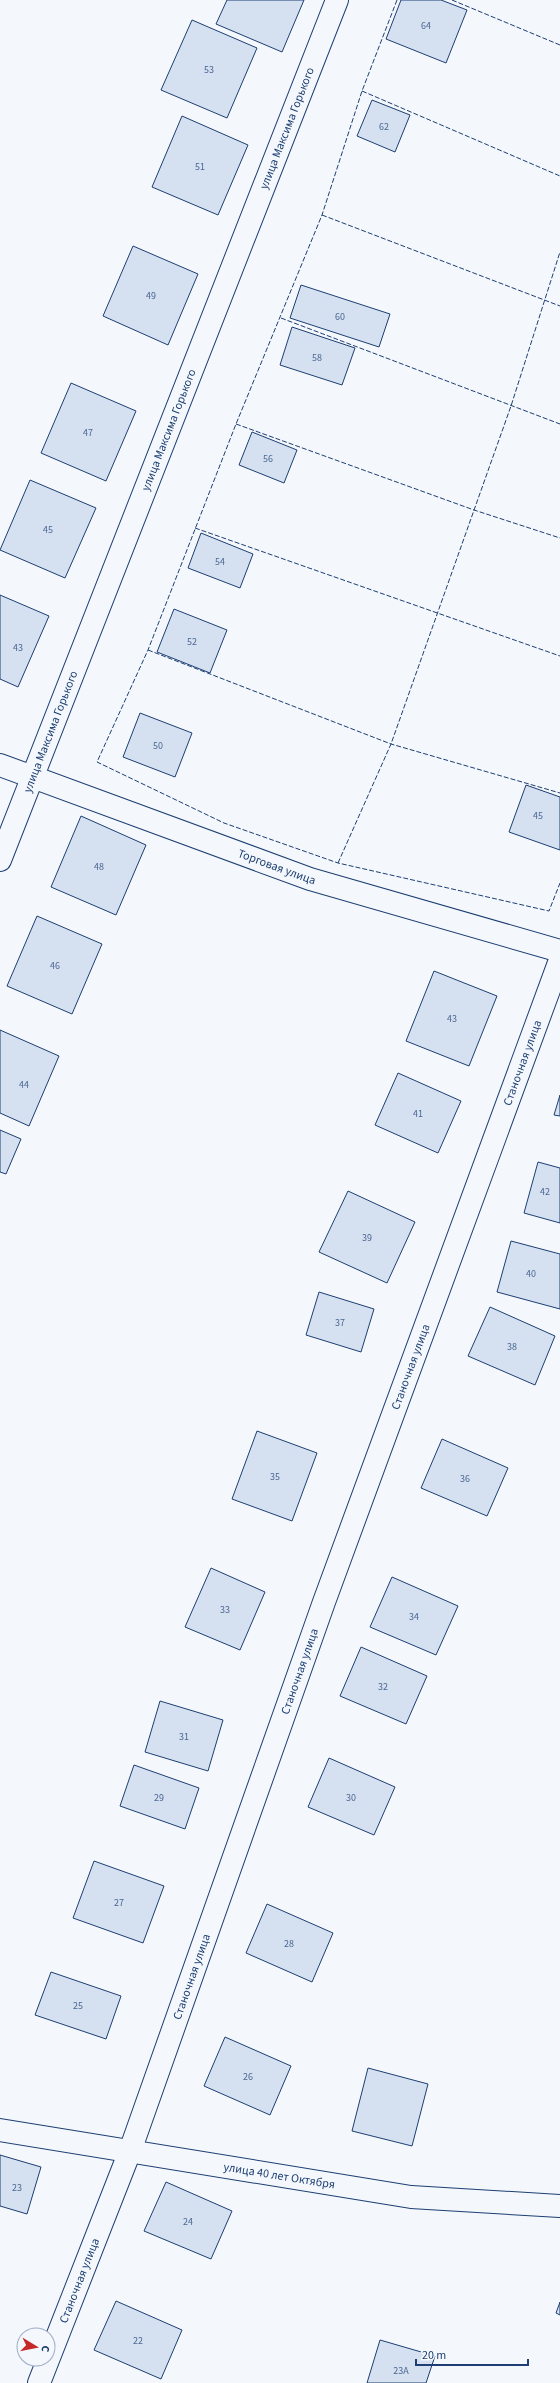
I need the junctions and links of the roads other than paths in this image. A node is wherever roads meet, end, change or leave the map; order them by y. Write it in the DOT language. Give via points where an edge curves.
graph roads {
  1 [pos="337,0"];
  2 [pos="0,765"];
  3 [pos="34,775"];
  4 [pos="0,860"];
  5 [pos="560,951"];
  6 [pos="560,960"];
  7 [pos="0,2130"];
  8 [pos="130,2151"];
  9 [pos="560,2206"];
  10 [pos="39,2383"];
  1 -- 3 [label="street, улица Максима Горького"];
  2 -- 3 [label="street, Торговая улица"];
  3 -- 4 [label="street, улица Максима Горького"];
  3 -- 5 [label="street, Торговая улица" via="310,878"];
  6 -- 8 [label="street, Станочная улица" via="324,1602"];
  7 -- 8 [label="street, улица 40 лет Октября"];
  8 -- 9 [label="street, улица 40 лет Октября" via="411,2197"];
  8 -- 10 [label="street, Станочная улица"];
}
